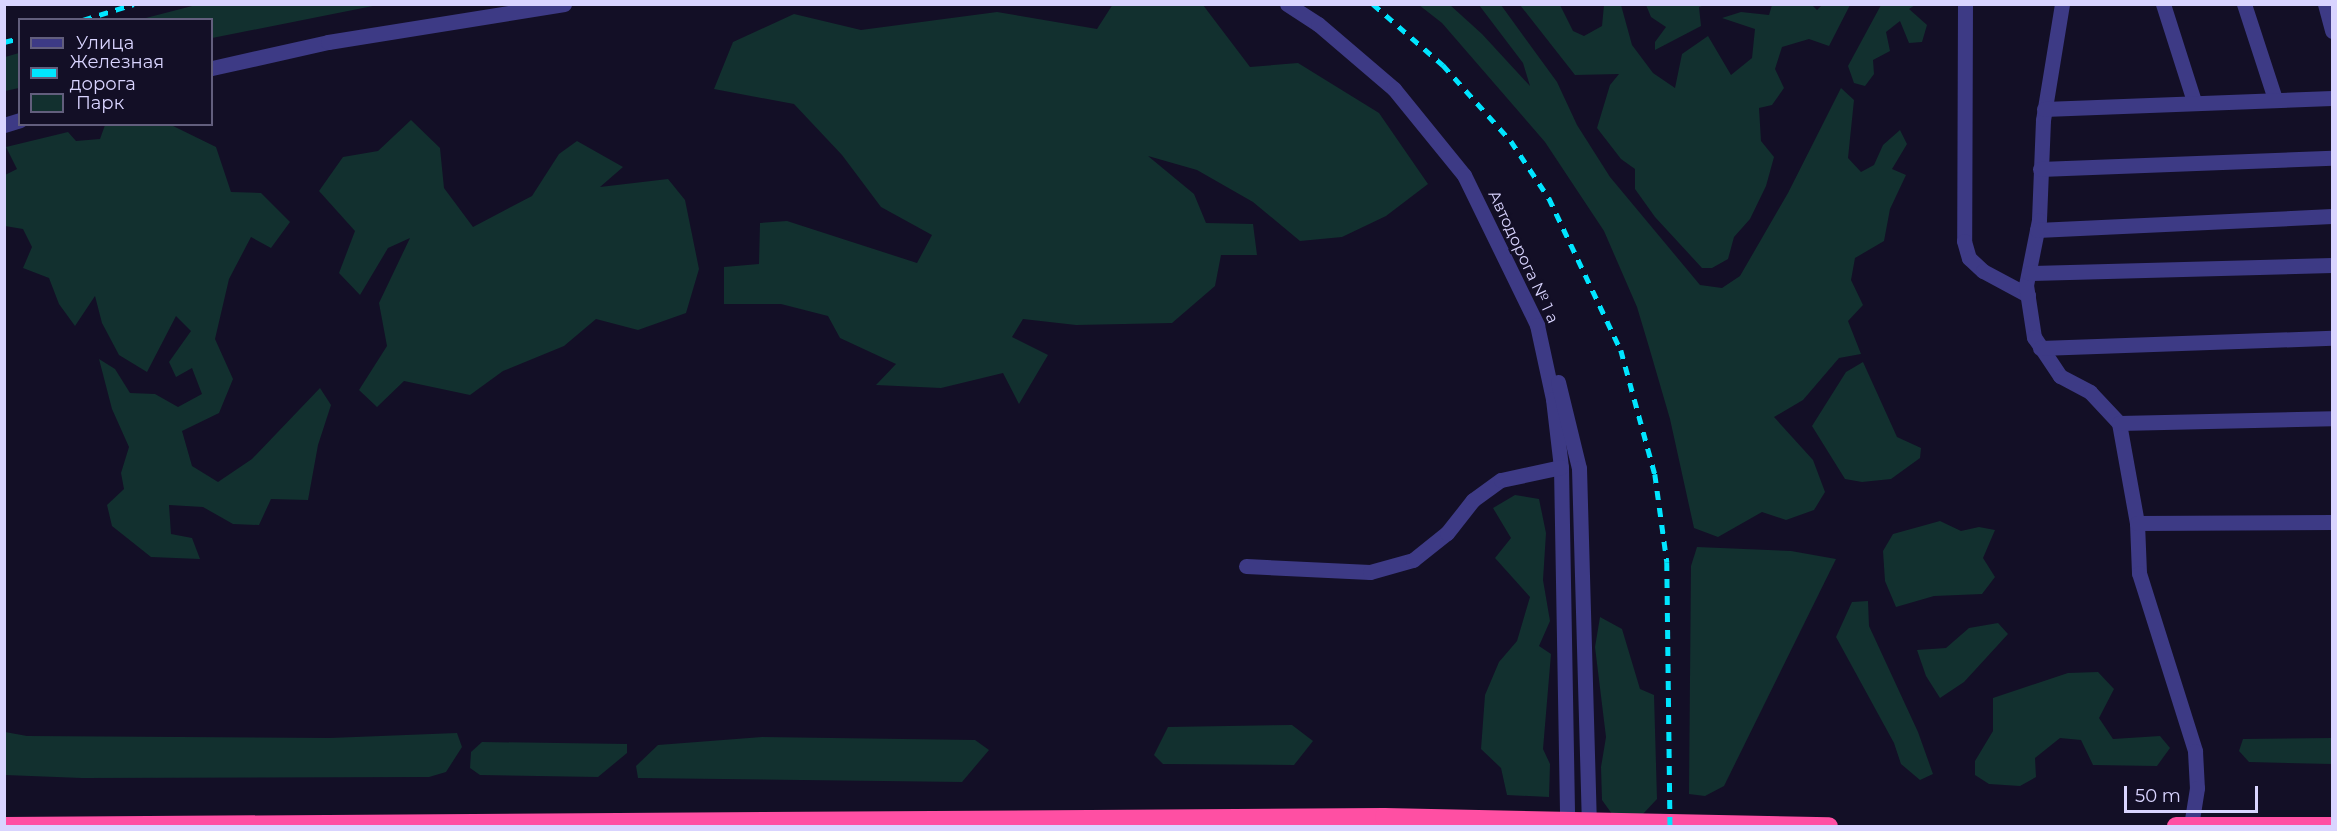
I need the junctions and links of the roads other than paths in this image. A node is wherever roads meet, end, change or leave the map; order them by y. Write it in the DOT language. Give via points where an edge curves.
graph roads {
  1 [pos="564,4"];
  2 [pos="1287,4"];
  3 [pos="1965,4"];
  4 [pos="2062,4"];
  5 [pos="2163,4"];
  6 [pos="2244,4"];
  7 [pos="2325,4"];
  8 [pos="2332,31"];
  9 [pos="213,68"];
  10 [pos="2332,98"];
  11 [pos="2275,99"];
  12 [pos="2194,102"];
  13 [pos="2044,110"];
  14 [pos="2332,158"];
  15 [pos="2040,169"];
  16 [pos="2332,216"];
  17 [pos="2037,230"];
  18 [pos="2332,265"];
  19 [pos="2029,273"];
  20 [pos="2028,295"];
  21 [pos="1537,326"];
  22 [pos="2332,338"];
  23 [pos="2040,348"];
  24 [pos="2332,418"];
  25 [pos="2119,423"];
  26 [pos="1561,467"];
  27 [pos="2332,522"];
  28 [pos="2137,523"];
  29 [pos="1246,566"];
  30 [pos="1276,818"];
  31 [pos="1480,821"];
  32 [pos="1383,822"];
  33 [pos="4,826"];
  34 [pos="1293,826"];
  35 [pos="1460,826"];
  36 [pos="1567,826"];
  37 [pos="1589,826"];
  38 [pos="1829,826"];
  39 [pos="2176,826"];
  40 [pos="2191,826"];
  41 [pos="2332,826"];
  1 -- 9 [label="street" via="328,42"];
  2 -- 21 [label="street, Автодорога № 1 а" via="1318,24 1394,89 1464,175"];
  3 -- 20 [label="street" via="1964,242 1969,258 1983,272"];
  4 -- 13 [label="street"];
  5 -- 12 [label="street"];
  6 -- 11 [label="street"];
  7 -- 8 [label="street"];
  10 -- 11 [label="street"];
  11 -- 12 [label="street"];
  12 -- 13 [label="street"];
  13 -- 15 [label="street"];
  14 -- 15 [label="street"];
  15 -- 17 [label="street"];
  16 -- 17 [label="street"];
  17 -- 19 [label="street"];
  18 -- 19 [label="street"];
  19 -- 20 [label="street"];
  20 -- 23 [label="street"];
  21 -- 26 [label="street, Автодорога № 1 а" via="1553,399"];
  21 -- 37 [label="street" via="1564,399 1579,468"];
  22 -- 23 [label="street"];
  23 -- 25 [label="street" via="2060,376 2090,392"];
  24 -- 25 [label="street"];
  25 -- 28 [label="street"];
  26 -- 29 [label="street" via="1501,480 1473,500 1447,533 1413,560 1370,572"];
  26 -- 36 [label="street, Автодорога № 1 а"];
  27 -- 28 [label="street"];
  28 -- 40 [label="street" via="2139,573 2195,751 2197,788"];
  30 -- 32 [label="highway"];
  30 -- 33 [label="highway"];
  30 -- 34 [label="street"];
  31 -- 32 [label="highway"];
  31 -- 35 [label="street"];
  31 -- 38 [label="highway"];
  39 -- 40 [label="highway"];
  40 -- 41 [label="highway"];
}
